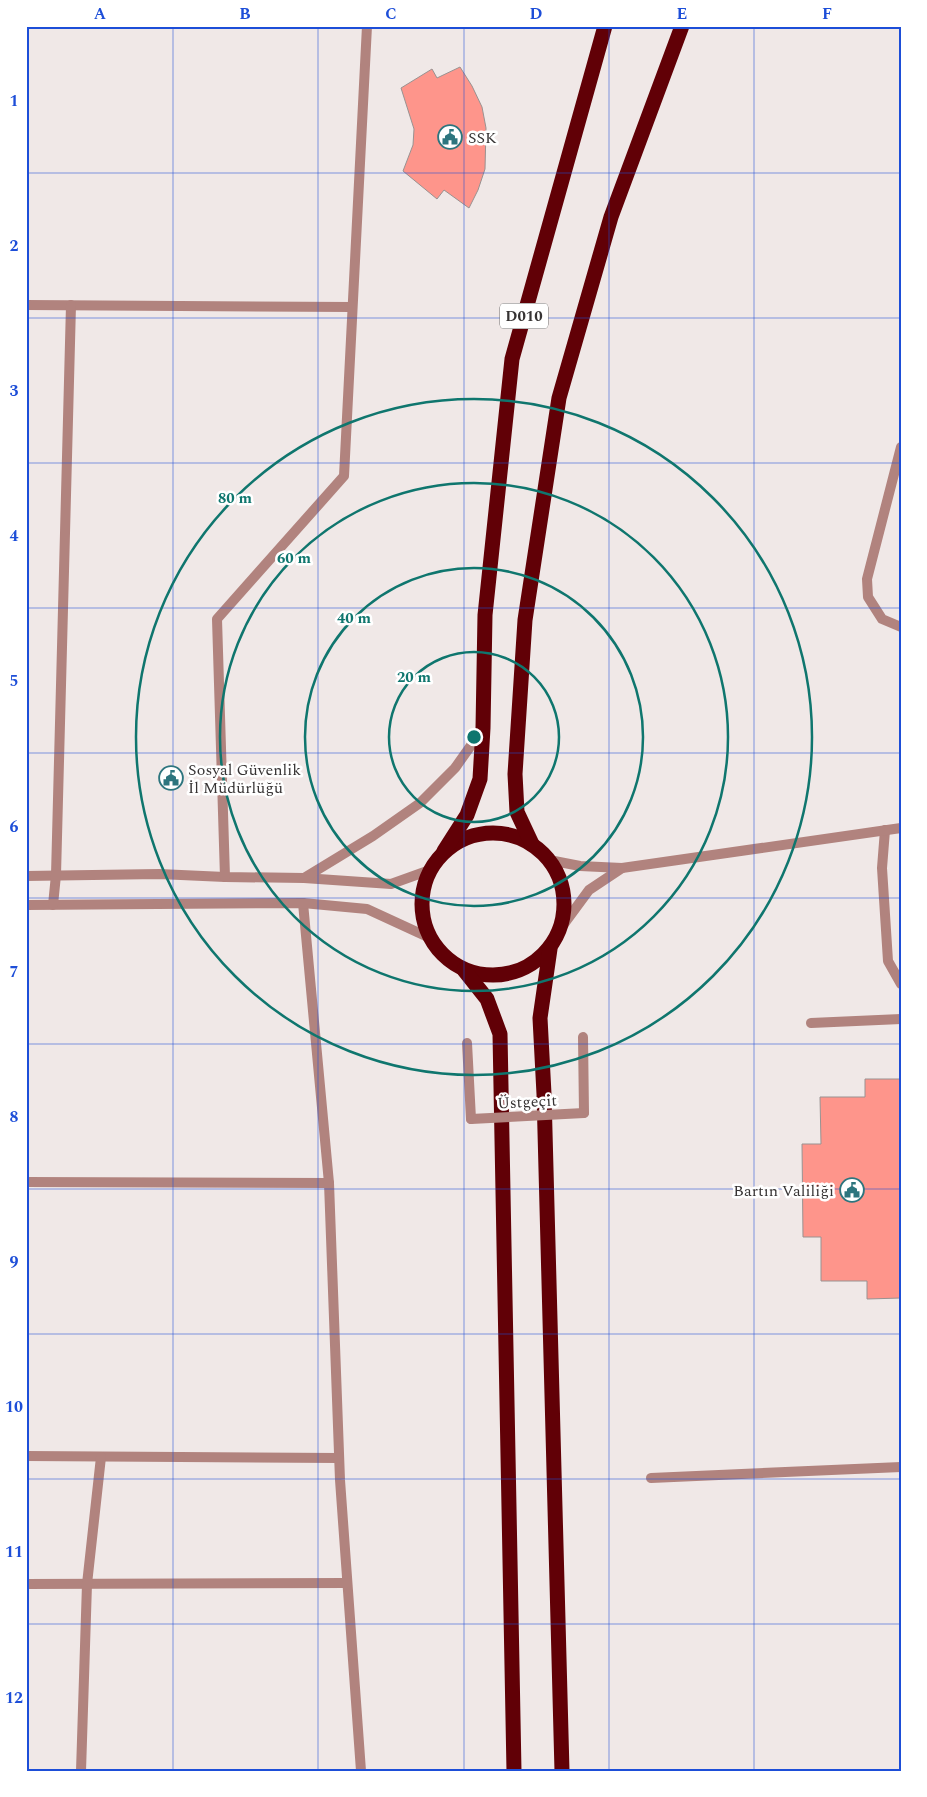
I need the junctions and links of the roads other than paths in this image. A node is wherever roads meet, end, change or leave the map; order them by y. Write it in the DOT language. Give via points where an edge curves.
graph roads {
  1 [pos="368,26"];
  2 [pos="605,26"];
  3 [pos="682,26"];
  4 [pos="26,305"];
  5 [pos="71,305"];
  6 [pos="352,307"];
  7 [pos="901,447"];
  8 [pos="901,627"];
  9 [pos="483,728"];
  10 [pos="901,828"];
  11 [pos="885,830"];
  12 [pos="532,844"];
  13 [pos="444,851"];
  14 [pos="550,860"];
  15 [pos="622,868"];
  16 [pos="430,870"];
  17 [pos="56,875"];
  18 [pos="26,876"];
  19 [pos="225,877"];
  20 [pos="304,878"];
  21 [pos="303,903"];
  22 [pos="26,905"];
  23 [pos="54,905"];
  24 [pos="561,928"];
  25 [pos="430,938"];
  26 [pos="550,948"];
  27 [pos="464,970"];
  28 [pos="901,984"];
  29 [pos="901,1019"];
  30 [pos="812,1023"];
  31 [pos="583,1037"];
  32 [pos="467,1043"];
  33 [pos="26,1182"];
  34 [pos="329,1183"];
  35 [pos="26,1456"];
  36 [pos="101,1457"];
  37 [pos="339,1458"];
  38 [pos="901,1467"];
  39 [pos="651,1478"];
  40 [pos="348,1583"];
  41 [pos="26,1584"];
  42 [pos="87,1584"];
  43 [pos="514,1769"];
  44 [pos="562,1770"];
  45 [pos="82,1771"];
  46 [pos="361,1771"];
  1 -- 6 [label="street"];
  2 -- 9 [label="highway, D010" via="512,359 485,615"];
  3 -- 12 [label="highway" via="611,217 559,398 525,620 515,774 517,812"];
  4 -- 5 [label="street"];
  5 -- 6 [label="street"];
  5 -- 17 [label="street"];
  6 -- 19 [label="street" via="344,476 217,619"];
  7 -- 8 [label="street" via="867,580 868,597 882,619"];
  9 -- 13 [label="highway" via="480,779 467,816"];
  9 -- 20 [label="street" via="456,768 420,804"];
  10 -- 11 [label="street"];
  11 -- 15 [label="street"];
  11 -- 28 [label="street" via="882,868 888,961"];
  12 -- 13 [label="highway" via="511,834 487,833 464,838"];
  12 -- 14 [label="highway"];
  13 -- 16 [label="highway"];
  14 -- 15 [label="street" via="580,866"];
  14 -- 24 [label="highway" via="561,881 564,905"];
  15 -- 24 [label="street" via="589,890"];
  16 -- 20 [label="street" via="391,884"];
  16 -- 25 [label="highway" via="422,916"];
  17 -- 18 [label="street"];
  17 -- 19 [label="street"];
  17 -- 23 [label="street"];
  19 -- 20 [label="street"];
  21 -- 23 [label="street"];
  21 -- 25 [label="street" via="367,910"];
  21 -- 34 [label="street"];
  22 -- 23 [label="street"];
  24 -- 26 [label="highway"];
  25 -- 27 [label="highway" via="444,957"];
  26 -- 27 [label="highway" via="532,965 510,974 487,976"];
  26 -- 44 [label="highway" via="540,1018"];
  27 -- 43 [label="highway" via="487,999 500,1034"];
  29 -- 30 [label="street"];
  31 -- 32 [label="street, Üstgeçit, bridge" via="584,1113 471,1119"];
  33 -- 34 [label="street"];
  34 -- 37 [label="street"];
  35 -- 36 [label="street"];
  36 -- 37 [label="street"];
  36 -- 42 [label="street"];
  37 -- 40 [label="street"];
  38 -- 39 [label="street"];
  40 -- 42 [label="street"];
  40 -- 46 [label="street"];
  41 -- 42 [label="street"];
  42 -- 45 [label="street"];
}
